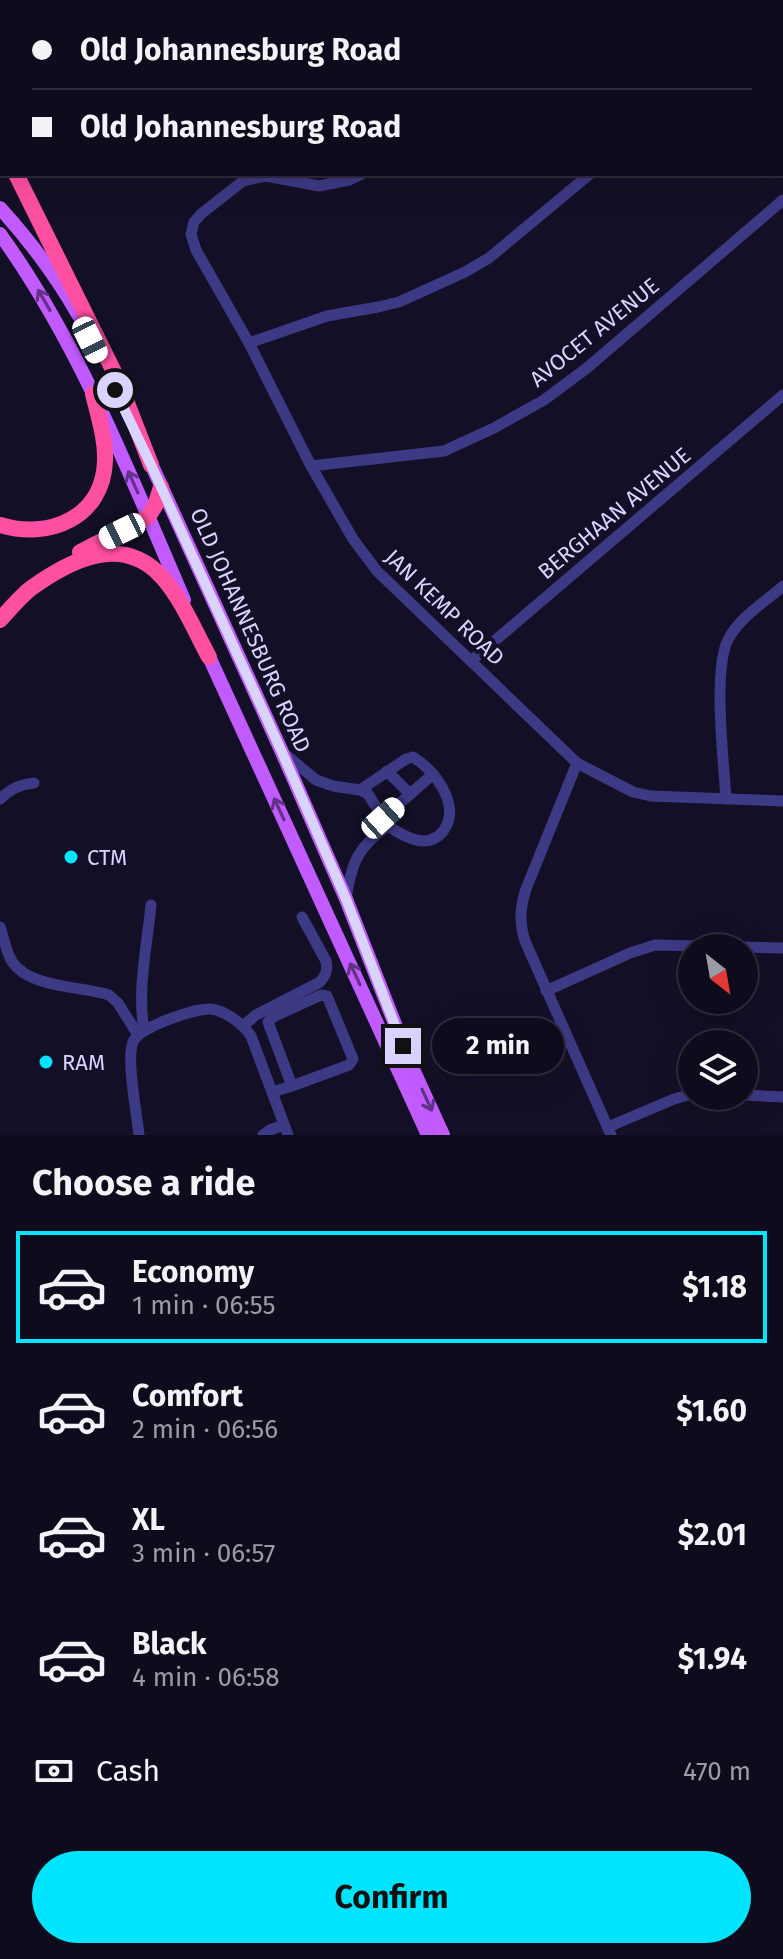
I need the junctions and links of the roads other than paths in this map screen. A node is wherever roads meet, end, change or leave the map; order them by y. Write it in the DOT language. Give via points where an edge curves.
graph roads {
  1 [pos="17,176"];
  2 [pos="266,176"];
  3 [pos="266,176"];
  4 [pos="358,176"];
  5 [pos="588,176"];
  6 [pos="783,200"];
  7 [pos="0,208"];
  8 [pos="0,234"];
  9 [pos="249,343"];
  10 [pos="93,394"];
  11 [pos="783,395"];
  12 [pos="151,465"];
  13 [pos="311,466"];
  14 [pos="161,487"];
  15 [pos="148,517"];
  16 [pos="0,525"];
  17 [pos="783,586"];
  18 [pos="28,590"];
  19 [pos="0,620"];
  20 [pos="209,657"];
  21 [pos="471,661"];
  22 [pos="281,750"];
  23 [pos="577,763"];
  24 [pos="387,771"];
  25 [pos="433,774"];
  26 [pos="34,783"];
  27 [pos="360,790"];
  28 [pos="410,794"];
  29 [pos="0,799"];
  30 [pos="726,799"];
  31 [pos="783,801"];
  32 [pos="386,822"];
  33 [pos="346,899"];
  34 [pos="151,905"];
  35 [pos="302,917"];
  36 [pos="0,927"];
  37 [pos="783,948"];
  38 [pos="546,991"];
  39 [pos="244,1025"];
  40 [pos="141,1033"];
  41 [pos="292,1086"];
  42 [pos="272,1092"];
  43 [pos="758,1096"];
  44 [pos="783,1097"];
  45 [pos="678,1098"];
  46 [pos="286,1130"];
  47 [pos="609,1131"];
  48 [pos="139,1135"];
  49 [pos="263,1135"];
  50 [pos="428,1135"];
  51 [pos="443,1135"];
  1 -- 12 [label="highway" via="118,380"];
  2 -- 4 [label="street, JAN KEMP ROAD" via="319,186"];
  3 -- 9 [label="street, JAN KEMP ROAD" via="238,184 191,229 193,244"];
  5 -- 9 [label="street" via="465,272 399,302 327,316"];
  6 -- 13 [label="street, AVOCET AVENUE" via="544,400 444,451"];
  7 -- 12 [label="main road, OLD JOHANNESBURG ROAD" via="62,287"];
  10 -- 8 [label="main road, one-way" via="44,301"];
  9 -- 13 [label="street, JAN KEMP ROAD"];
  15 -- 10 [label="main road, one-way"];
  10 -- 16 [label="highway" via="105,461 93,498 75,517 51,528"];
  11 -- 21 [label="street, BERGHAAN AVENUE"];
  12 -- 14 [label="main road, OLD JOHANNESBURG ROAD"];
  13 -- 21 [label="street, JAN KEMP ROAD" via="369,562"];
  14 -- 15 [label="highway"];
  14 -- 22 [label="main road, OLD JOHANNESBURG ROAD"];
  15 -- 18 [label="highway" via="63,561"];
  15 -- 20 [label="main road"];
  17 -- 30 [label="street" via="732,633 722,654"];
  18 -- 19 [label="highway"];
  18 -- 20 [label="highway" via="93,556 116,553 139,559 164,579"];
  50 -- 20 [label="main road, one-way"];
  21 -- 23 [label="street, JAN KEMP ROAD"];
  22 -- 27 [label="street" via="316,780"];
  22 -- 33 [label="main road, OLD JOHANNESBURG ROAD"];
  23 -- 30 [label="street, JAN KEMP ROAD" via="641,795"];
  23 -- 38 [label="street" via="520,912 525,941"];
  24 -- 25 [label="street" via="413,757"];
  24 -- 27 [label="street"];
  24 -- 28 [label="street"];
  25 -- 28 [label="street"];
  25 -- 32 [label="street" via="451,807 445,829 421,841"];
  26 -- 29 [label="street"];
  27 -- 32 [label="street" via="372,798"];
  28 -- 32 [label="street"];
  30 -- 31 [label="street, JAN KEMP ROAD"];
  32 -- 33 [label="street" via="354,862"];
  33 -- 51 [label="main road, OLD JOHANNESBURG ROAD, one-way"];
  34 -- 40 [label="street"];
  35 -- 39 [label="street" via="326,961 326,975"];
  36 -- 40 [label="street" via="20,970 34,979 109,995"];
  37 -- 38 [label="street" via="655,945"];
  38 -- 47 [label="street"];
  39 -- 40 [label="street" via="210,1009"];
  39 -- 42 [label="street"];
  40 -- 48 [label="street" via="131,1057"];
  41 -- 41 [label="street" via="353,1059 327,996 268,1022"];
  41 -- 42 [label="street"];
  42 -- 46 [label="street"];
  43 -- 44 [label="street"];
  45 -- 47 [label="street"];
  46 -- 49 [label="street"];
}
